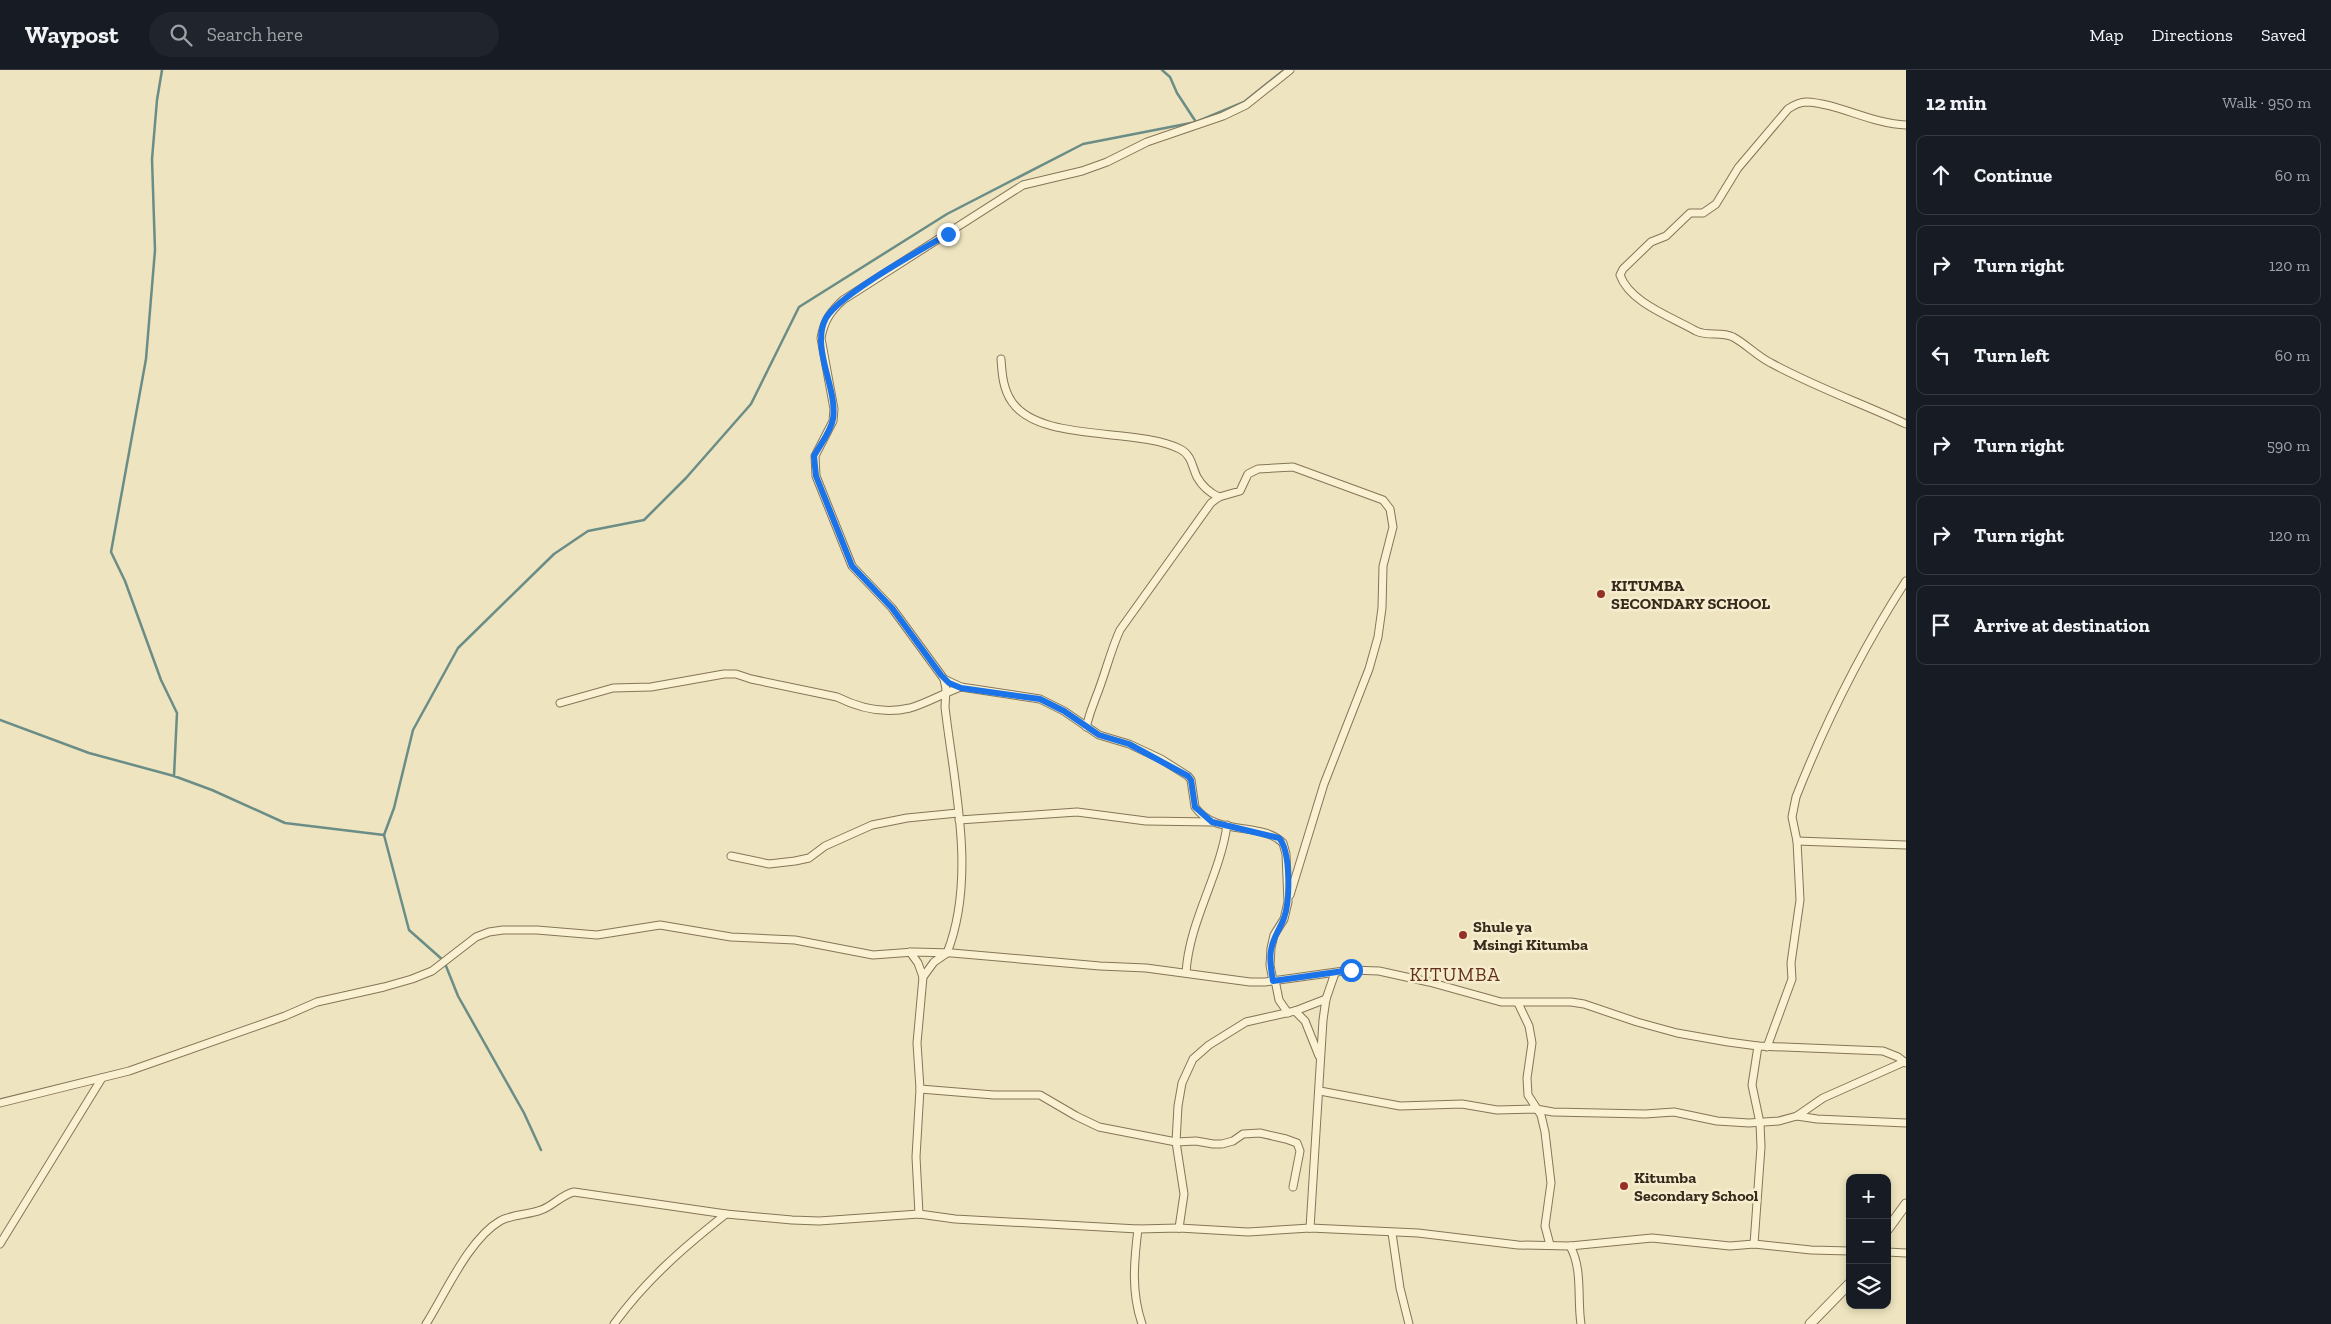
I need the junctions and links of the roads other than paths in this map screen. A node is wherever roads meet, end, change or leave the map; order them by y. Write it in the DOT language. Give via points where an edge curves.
graph roads {
  1 [pos="1290,70"];
  2 [pos="1906,125"];
  3 [pos="1001,359"];
  4 [pos="1906,424"];
  5 [pos="1219,497"];
  6 [pos="1906,581"];
  7 [pos="944,679"];
  8 [pos="961,688"];
  9 [pos="946,692"];
  10 [pos="560,703"];
  11 [pos="1086,727"];
  12 [pos="958,816"];
  13 [pos="1212,822"];
  14 [pos="1227,825"];
  15 [pos="1798,840"];
  16 [pos="1906,844"];
  17 [pos="731,856"];
  18 [pos="1288,902"];
  19 [pos="910,952"];
  20 [pos="947,953"];
  21 [pos="1186,972"];
  22 [pos="1335,973"];
  23 [pos="922,977"];
  24 [pos="1274,981"];
  25 [pos="1326,999"];
  26 [pos="1518,1003"];
  27 [pos="1291,1012"];
  28 [pos="1758,1046"];
  29 [pos="1767,1047"];
  30 [pos="1321,1062"];
  31 [pos="1905,1063"];
  32 [pos="102,1078"];
  33 [pos="920,1089"];
  34 [pos="1320,1091"];
  35 [pos="0,1103"];
  36 [pos="1536,1109"];
  37 [pos="1797,1116"];
  38 [pos="1760,1123"];
  39 [pos="1906,1123"];
  40 [pos="1176,1142"];
  41 [pos="1293,1187"];
  42 [pos="1906,1204"];
  43 [pos="726,1214"];
  44 [pos="919,1214"];
  45 [pos="1891,1225"];
  46 [pos="1179,1228"];
  47 [pos="1310,1228"];
  48 [pos="1138,1229"];
  49 [pos="1392,1233"];
  50 [pos="0,1244"];
  51 [pos="1550,1245"];
  52 [pos="1758,1245"];
  53 [pos="1570,1246"];
  54 [pos="1846,1251"];
  55 [pos="1891,1252"];
  56 [pos="1906,1253"];
  57 [pos="1846,1287"];
  58 [pos="426,1324"];
  59 [pos="614,1324"];
  60 [pos="1142,1324"];
  61 [pos="1409,1324"];
  62 [pos="1581,1324"];
  63 [pos="1810,1324"];
  1 -- 7 [label="street" via="1246,105 1223,116 1147,142 1082,171 1023,185 843,300 825,319 821,338 834,409 833,421 814,456 816,476 852,566 892,608"];
  2 -- 4 [label="street" via="1824,105 1796,103 1738,168 1716,204 1703,213 1690,213 1666,236 1651,242 1620,275 1645,304 1696,331 1732,337 1768,362"];
  3 -- 5 [label="street" via="1003,384 1010,401 1028,418 1050,426 1145,439 1178,448 1185,452 1204,486"];
  5 -- 11 [label="street" via="1211,502 1120,630"];
  5 -- 18 [label="street" via="1240,491 1248,474 1258,469 1293,467 1383,500 1393,518 1384,566 1378,637 1369,669 1324,784"];
  6 -- 15 [label="street" via="1876,627 1846,684 1805,774 1793,811 1792,821"];
  7 -- 8 [label="street"];
  7 -- 9 [label="street"];
  8 -- 9 [label="street"];
  8 -- 11 [label="street" via="1040,699"];
  9 -- 10 [label="street" via="912,708 885,710 736,674 724,674 651,687 614,688"];
  9 -- 12 [label="street"];
  11 -- 13 [label="street" via="1161,759 1188,776 1195,807"];
  12 -- 13 [label="street" via="1077,812 1146,821"];
  12 -- 17 [label="street" via="907,818 872,825 825,846 809,858 795,861 769,864"];
  12 -- 20 [label="street" via="962,856 958,917"];
  13 -- 14 [label="street"];
  14 -- 18 [label="street" via="1273,836 1283,843"];
  14 -- 21 [label="street" via="1221,853 1188,950"];
  15 -- 16 [label="street"];
  15 -- 29 [label="street" via="1800,900 1791,963 1792,978"];
  18 -- 24 [label="street" via="1271,948 1270,965"];
  19 -- 20 [label="street"];
  19 -- 23 [label="street"];
  19 -- 32 [label="street" via="873,955 795,940 731,937 660,925 597,935 522,929 488,932 470,940 432,971 412,979 317,1002 285,1016"];
  20 -- 21 [label="street"];
  20 -- 23 [label="street" via="934,962"];
  21 -- 24 [label="street" via="1250,982"];
  22 -- 24 [label="street"];
  22 -- 25 [label="street"];
  22 -- 26 [label="street" via="1358,970 1391,973 1485,998"];
  23 -- 33 [label="street" via="917,1043"];
  24 -- 27 [label="street" via="1279,1000"];
  25 -- 27 [label="street"];
  25 -- 30 [label="street"];
  26 -- 28 [label="street" via="1571,1002 1677,1033"];
  26 -- 36 [label="street" via="1530,1026 1532,1043 1526,1088"];
  27 -- 30 [label="street" via="1305,1021"];
  27 -- 40 [label="street" via="1240,1025 1193,1059 1182,1082"];
  28 -- 29 [label="street"];
  28 -- 38 [label="street" via="1752,1085"];
  29 -- 31 [label="street" via="1883,1051"];
  30 -- 34 [label="street"];
  31 -- 37 [label="street" via="1834,1093"];
  32 -- 35 [label="street"];
  32 -- 50 [label="street"];
  33 -- 40 [label="street" via="1040,1095 1099,1127"];
  33 -- 44 [label="street" via="916,1157"];
  34 -- 36 [label="street" via="1400,1106 1462,1104 1497,1110"];
  34 -- 47 [label="street"];
  36 -- 38 [label="street" via="1645,1114 1674,1112 1726,1122"];
  36 -- 51 [label="street" via="1544,1123 1551,1183 1545,1226"];
  37 -- 38 [label="street"];
  37 -- 39 [label="street"];
  38 -- 52 [label="street"];
  40 -- 41 [label="street" via="1222,1144 1247,1133 1267,1134 1297,1143 1300,1151"];
  40 -- 46 [label="street" via="1184,1194"];
  42 -- 45 [label="street"];
  43 -- 44 [label="street" via="819,1221"];
  43 -- 58 [label="street" via="581,1192 567,1193 541,1210 507,1218 492,1227 458,1270"];
  43 -- 59 [label="street" via="651,1278"];
  44 -- 48 [label="street" via="955,1220"];
  46 -- 47 [label="street" via="1248,1232"];
  46 -- 48 [label="street"];
  47 -- 49 [label="street"];
  48 -- 60 [label="street" via="1134,1279 1136,1307"];
  49 -- 51 [label="street"];
  49 -- 61 [label="street"];
  51 -- 53 [label="street"];
  52 -- 53 [label="street" via="1730,1246 1652,1238"];
  52 -- 54 [label="street"];
  53 -- 62 [label="street" via="1577,1264"];
  55 -- 56 [label="street"];
  57 -- 63 [label="street"];
}
